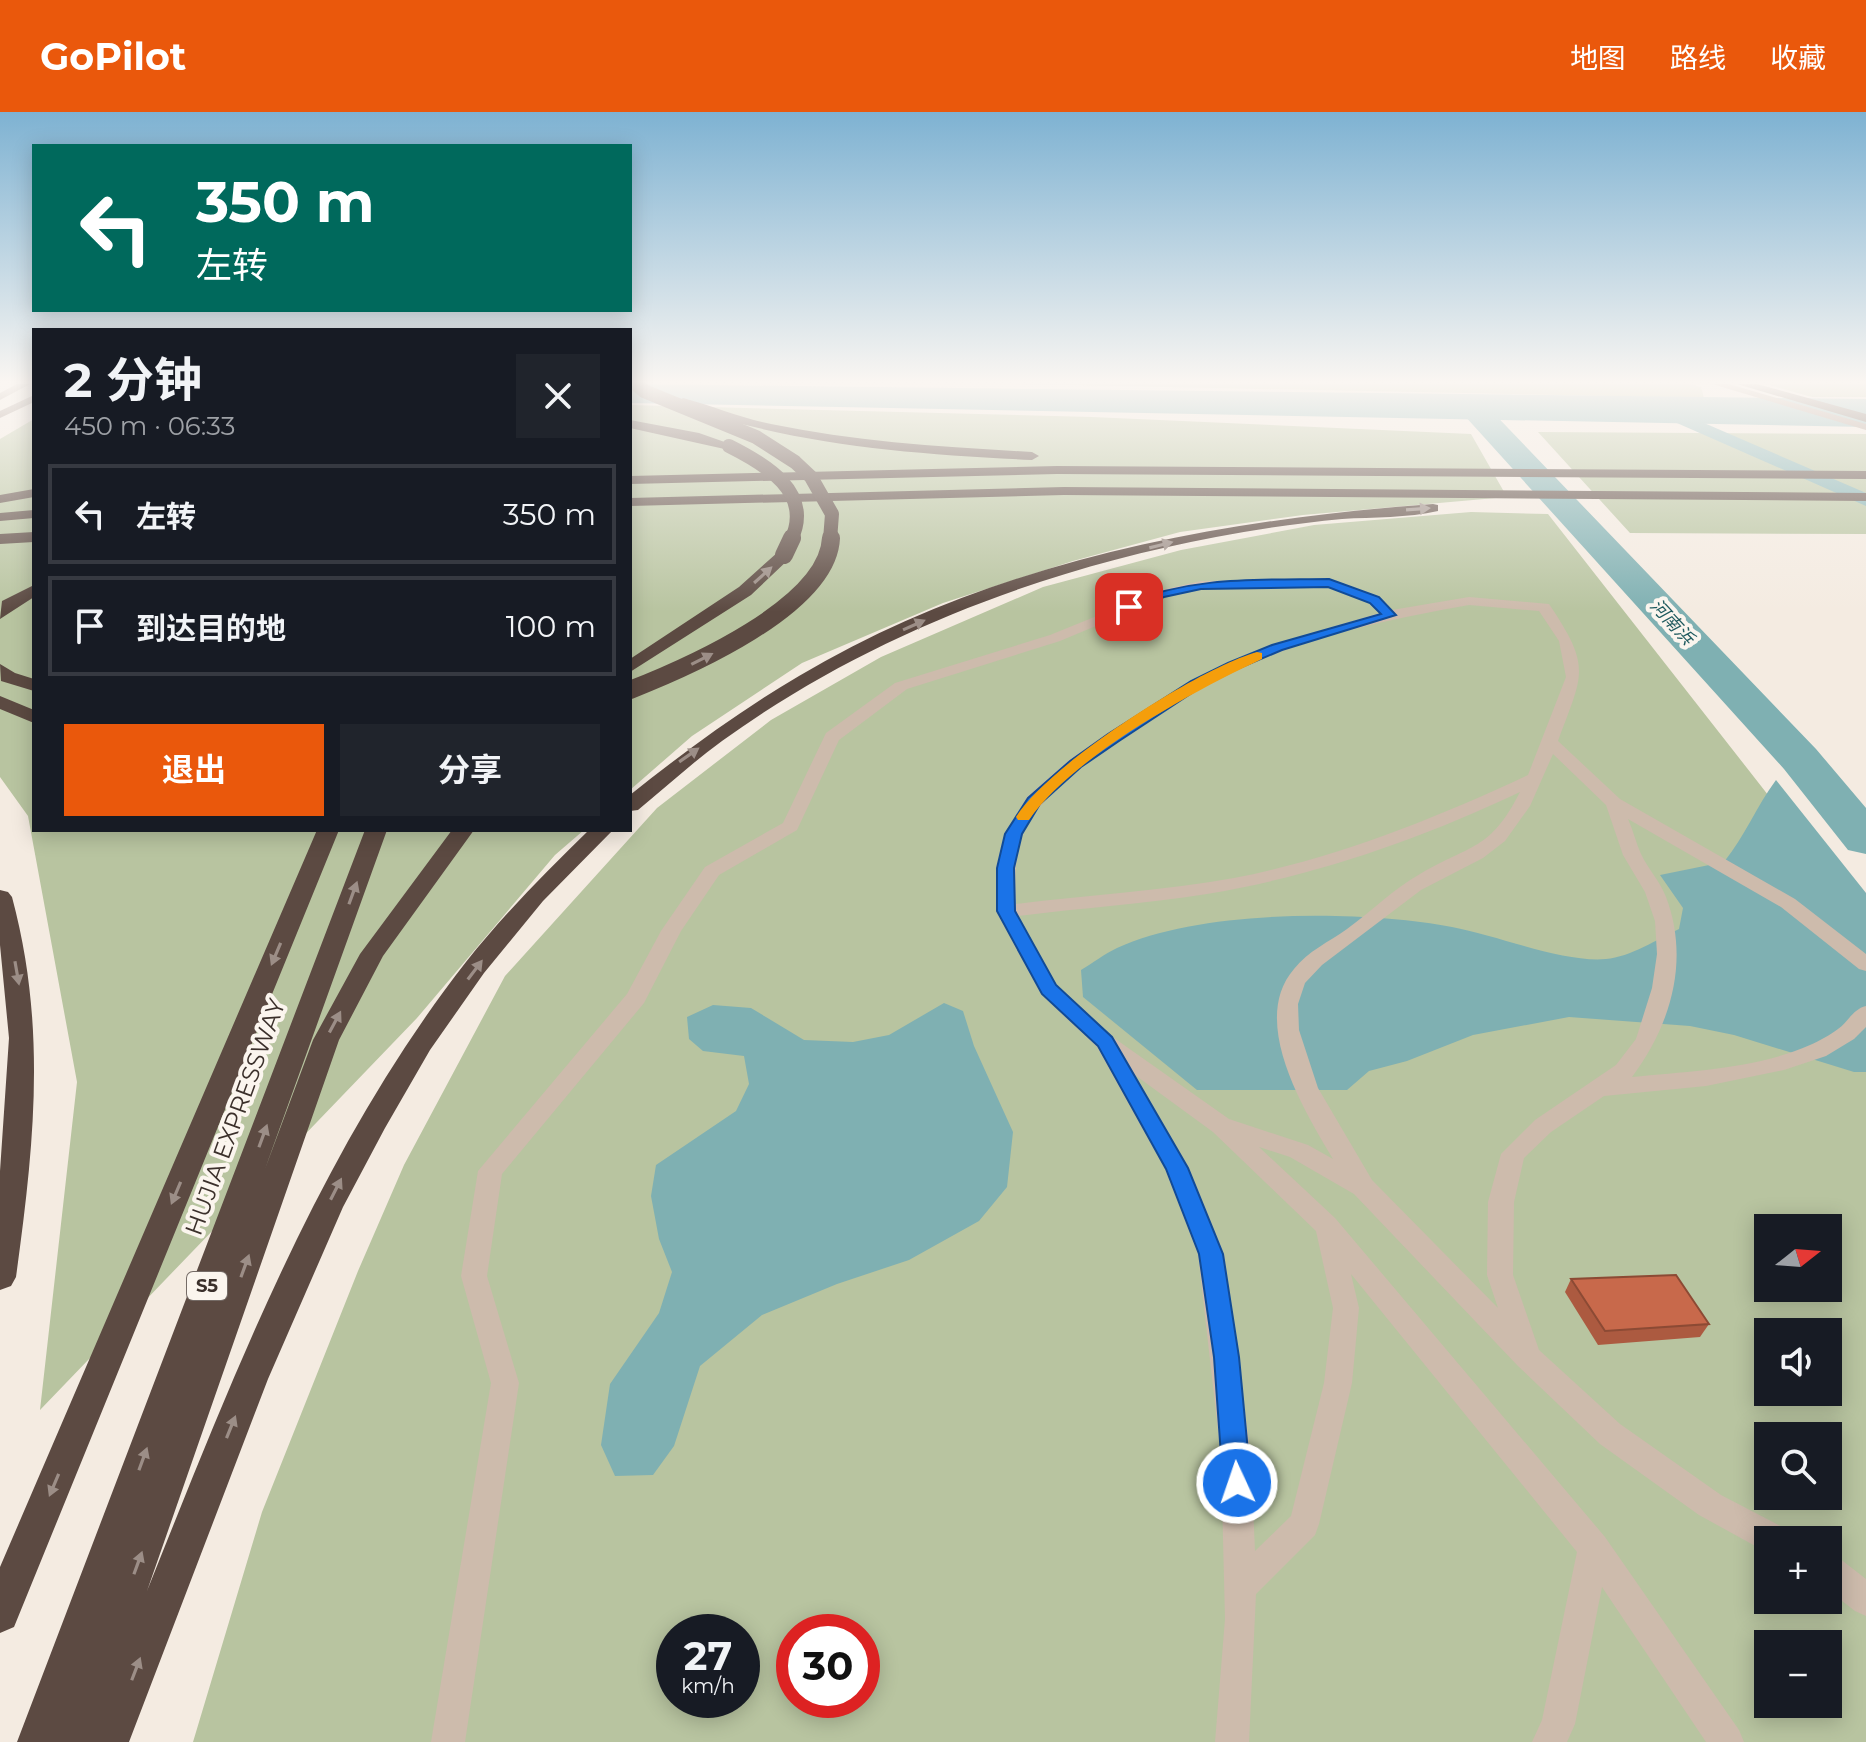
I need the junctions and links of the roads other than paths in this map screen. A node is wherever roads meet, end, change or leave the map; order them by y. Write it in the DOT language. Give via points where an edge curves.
graph roads {
  1 [pos="754,460"];
  2 [pos="792,460"];
  3 [pos="1120,460"];
  4 [pos="1494,469"];
  5 [pos="1866,475"];
  6 [pos="632,480"];
  7 [pos="32,493"];
  8 [pos="1866,497"];
  9 [pos="0,499"];
  10 [pos="1520,499"];
  11 [pos="32,502"];
  12 [pos="632,502"];
  13 [pos="0,507"];
  14 [pos="32,514"];
  15 [pos="0,517"];
  16 [pos="32,537"];
  17 [pos="0,539"];
  18 [pos="32,591"];
  19 [pos="0,614"];
  20 [pos="1389,615"];
  21 [pos="632,666"];
  22 [pos="0,669"];
  23 [pos="32,684"];
  24 [pos="632,689"];
  25 [pos="0,702"];
  26 [pos="32,716"];
  27 [pos="1550,743"];
  28 [pos="1535,778"];
  29 [pos="632,803"];
  30 [pos="1614,803"];
  31 [pos="327,832"];
  32 [pos="375,832"];
  33 [pos="462,832"];
  34 [pos="600,832"];
  35 [pos="0,897"];
  36 [pos="1006,911"];
  37 [pos="1866,964"];
  38 [pos="1866,1013"];
  39 [pos="1105,1042"];
  40 [pos="1601,1088"];
  41 [pos="1221,1126"];
  42 [pos="1363,1187"];
  43 [pos="1326,1225"];
  44 [pos="0,1277"];
  45 [pos="1528,1357"];
  46 [pos="1754,1529"];
  47 [pos="1594,1548"];
  48 [pos="1842,1580"];
  49 [pos="1241,1587"];
  50 [pos="1866,1600"];
  51 [pos="0,1613"];
  52 [pos="38,1742"];
  53 [pos="74,1742"];
  54 [pos="108,1742"];
  55 [pos="448,1742"];
  56 [pos="1232,1742"];
  57 [pos="1549,1742"];
  58 [pos="1727,1742"];
  21 -- 1 [label="highway, one-way, bridge" via="745,591 784,555 796,535 797,500 773,471"];
  24 -- 2 [label="highway, one-way, bridge" via="715,653 780,613 812,582 830,548 832,521 827,499"];
  3 -- 4 [label="highway, bridge"];
  4 -- 5 [label="highway"];
  4 -- 6 [label="highway" via="1057,470"];
  7 -- 9 [label="highway"];
  8 -- 10 [label="highway"];
  10 -- 12 [label="highway" via="1064,491"];
  29 -- 10 [label="highway, one-way" via="679,762 768,700 851,653 1014,586 1178,540 1262,525"];
  11 -- 13 [label="highway"];
  14 -- 15 [label="highway"];
  16 -- 17 [label="highway"];
  18 -- 19 [label="highway"];
  20 -- 27 [label="street" via="1469,601 1544,607 1566,641 1574,677"];
  20 -- 36 [label="street" via="1232,666 1075,764 1033,801 1014,834 1005,868"];
  20 -- 55 [label="street" via="1375,600 1329,583 1201,585 1161,594 1055,638 901,686 832,737 791,826 712,871 671,931 636,998 490,1171 474,1276 505,1383"];
  22 -- 23 [label="highway"];
  25 -- 26 [label="highway"];
  27 -- 28 [label="street"];
  27 -- 30 [label="street"];
  28 -- 36 [label="street" via="1441,821 1302,868 1164,894"];
  28 -- 42 [label="street" via="1517,818 1497,842 1422,880 1321,955 1295,983 1288,1013 1293,1049 1312,1105"];
  30 -- 37 [label="street" via="1788,903"];
  30 -- 40 [label="street" via="1632,855 1655,892 1665,921 1667,954 1663,988 1646,1041 1624,1071"];
  31 -- 51 [label="highway, HUJIA EXPRESSWAY, one-way"];
  52 -- 32 [label="highway, HUJIA EXPRESSWAY / S5, one-way"];
  53 -- 33 [label="highway, one-way" via="326,1040 372,954"];
  54 -- 34 [label="highway, one-way" via="254,1369 336,1188 417,1047 501,935"];
  35 -- 44 [label="highway, one-way" via="21,995 14,1186"];
  36 -- 39 [label="street" via="1048,989"];
  38 -- 40 [label="street" via="1829,1045 1780,1066"];
  39 -- 41 [label="street"];
  39 -- 49 [label="street" via="1177,1168 1211,1254 1235,1443"];
  40 -- 45 [label="street" via="1543,1126 1513,1154 1501,1202 1500,1275"];
  41 -- 42 [label="street" via="1299,1151"];
  41 -- 43 [label="street"];
  42 -- 45 [label="street"];
  43 -- 47 [label="street"];
  43 -- 49 [label="street" via="1346,1308 1338,1383 1304,1524"];
  45 -- 46 [label="street" via="1610,1434 1710,1505"];
  47 -- 57 [label="street" via="1558,1724"];
  47 -- 58 [label="street"];
  48 -- 50 [label="street"];
  49 -- 56 [label="street"];
}
